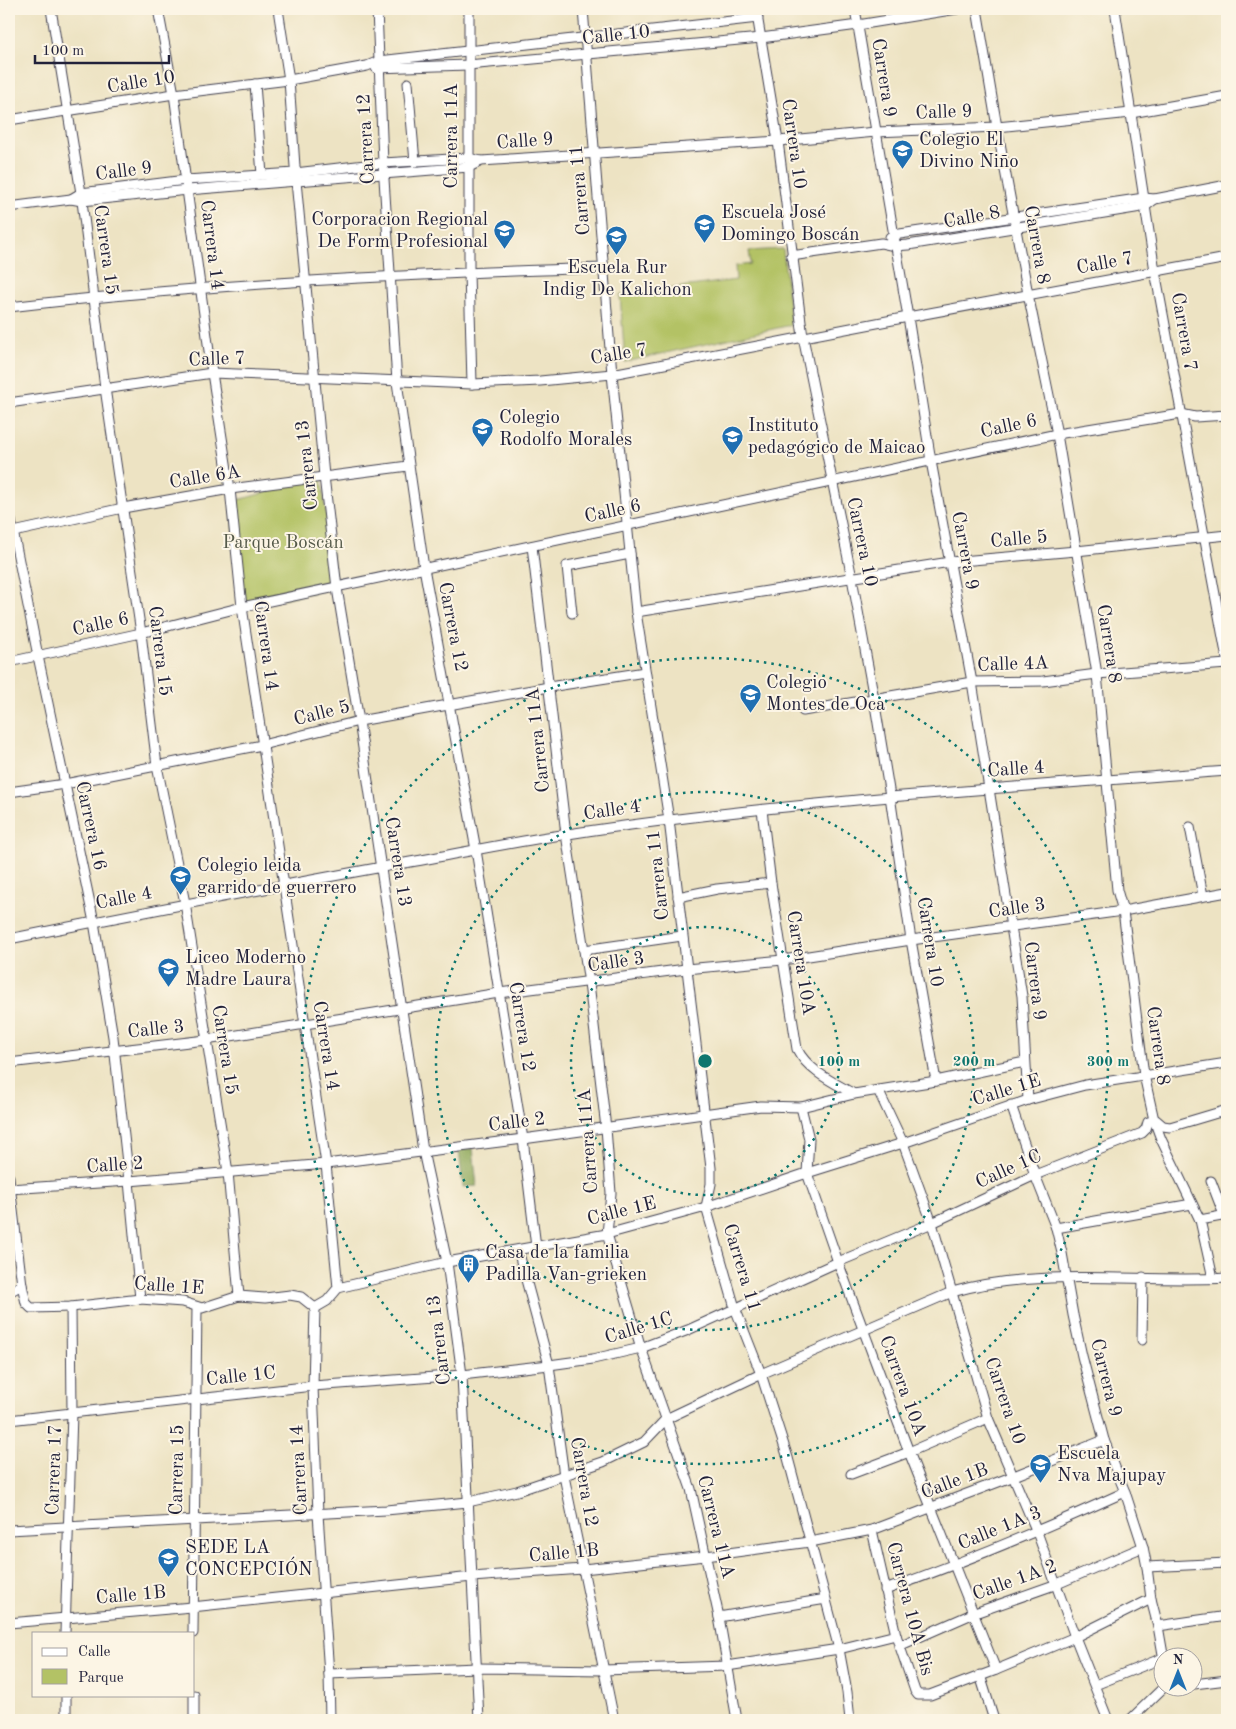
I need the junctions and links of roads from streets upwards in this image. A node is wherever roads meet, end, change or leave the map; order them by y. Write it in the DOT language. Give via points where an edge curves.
graph roads {
  1 [pos="51,9"];
  2 [pos="158,9"];
  3 [pos="278,9"];
  4 [pos="377,9"];
  5 [pos="469,9"];
  6 [pos="582,9"];
  7 [pos="855,9"];
  8 [pos="957,9"];
  9 [pos="977,9"];
  10 [pos="1115,9"];
  11 [pos="757,13"];
  12 [pos="858,25"];
  13 [pos="585,37"];
  14 [pos="760,38"];
  15 [pos="469,51"];
  16 [pos="586,55"];
  17 [pos="380,65"];
  18 [pos="468,65"];
  19 [pos="289,80"];
  20 [pos="408,83"];
  21 [pos="255,84"];
  22 [pos="174,94"];
  23 [pos="1227,96"];
  24 [pos="68,111"];
  25 [pos="1131,113"];
  26 [pos="9,120"];
  27 [pos="997,127"];
  28 [pos="876,132"];
  29 [pos="778,141"];
  30 [pos="594,153"];
  31 [pos="415,162"];
  32 [pos="383,163"];
  33 [pos="468,163"];
  34 [pos="384,174"];
  35 [pos="262,175"];
  36 [pos="296,177"];
  37 [pos="1227,184"];
  38 [pos="187,185"];
  39 [pos="81,197"];
  40 [pos="1145,202"];
  41 [pos="9,207"];
  42 [pos="1015,218"];
  43 [pos="1016,227"];
  44 [pos="893,235"];
  45 [pos="881,243"];
  46 [pos="895,246"];
  47 [pos="792,256"];
  48 [pos="1227,258"];
  49 [pos="604,268"];
  50 [pos="1155,271"];
  51 [pos="469,272"];
  52 [pos="391,276"];
  53 [pos="306,281"];
  54 [pos="200,289"];
  55 [pos="1028,294"];
  56 [pos="95,297"];
  57 [pos="9,307"];
  58 [pos="908,317"];
  59 [pos="803,337"];
  60 [pos="212,373"];
  61 [pos="612,374"];
  62 [pos="316,377"];
  63 [pos="397,382"];
  64 [pos="472,384"];
  65 [pos="105,388"];
  66 [pos="9,404"];
  67 [pos="1181,414"];
  68 [pos="1227,415"];
  69 [pos="1058,434"];
  70 [pos="931,461"];
  71 [pos="408,466"];
  72 [pos="324,476"];
  73 [pos="831,482"];
  74 [pos="230,489"];
  75 [pos="123,508"];
  76 [pos="9,511"];
  77 [pos="626,526"];
  78 [pos="11,533"];
  79 [pos="1227,535"];
  80 [pos="1206,537"];
  81 [pos="532,546"];
  82 [pos="1076,551"];
  83 [pos="630,554"];
  84 [pos="950,562"];
  85 [pos="424,568"];
  86 [pos="852,578"];
  87 [pos="337,588"];
  88 [pos="242,607"];
  89 [pos="636,612"];
  90 [pos="572,613"];
  91 [pos="141,633"];
  92 [pos="38,656"];
  93 [pos="1227,659"];
  94 [pos="9,662"];
  95 [pos="1227,664"];
  96 [pos="645,672"];
  97 [pos="1097,674"];
  98 [pos="972,682"];
  99 [pos="549,687"];
  100 [pos="874,699"];
  101 [pos="450,705"];
  102 [pos="803,711"];
  103 [pos="359,721"];
  104 [pos="262,745"];
  105 [pos="157,766"];
  106 [pos="1227,771"];
  107 [pos="1106,780"];
  108 [pos="64,784"];
  109 [pos="989,788"];
  110 [pos="9,792"];
  111 [pos="890,796"];
  112 [pos="762,810"];
  113 [pos="669,820"];
  114 [pos="1190,827"];
  115 [pos="566,834"];
  116 [pos="476,850"];
  117 [pos="381,867"];
  118 [pos="771,883"];
  119 [pos="284,885"];
  120 [pos="1227,892"];
  121 [pos="678,896"];
  122 [pos="1203,896"];
  123 [pos="185,903"];
  124 [pos="1123,911"];
  125 [pos="94,922"];
  126 [pos="1010,926"];
  127 [pos="682,936"];
  128 [pos="9,938"];
  129 [pos="911,940"];
  130 [pos="584,950"];
  131 [pos="783,960"];
  132 [pos="686,969"];
  133 [pos="588,983"];
  134 [pos="499,993"];
  135 [pos="402,1010"];
  136 [pos="305,1026"];
  137 [pos="206,1040"];
  138 [pos="114,1051"];
  139 [pos="1025,1062"];
  140 [pos="9,1063"];
  141 [pos="1227,1063"];
  142 [pos="1144,1075"];
  143 [pos="936,1081"];
  144 [pos="878,1090"];
  145 [pos="854,1094"];
  146 [pos="1028,1100"];
  147 [pos="1010,1105"];
  148 [pos="801,1107"];
  149 [pos="1227,1110"];
  150 [pos="704,1114"];
  151 [pos="1154,1122"];
  152 [pos="606,1128"];
  153 [pos="523,1139"];
  154 [pos="903,1143"];
  155 [pos="423,1151"];
  156 [pos="326,1164"];
  157 [pos="228,1172"];
  158 [pos="808,1173"];
  159 [pos="1035,1175"];
  160 [pos="9,1177"];
  161 [pos="129,1181"];
  162 [pos="1211,1181"];
  163 [pos="9,1189"];
  164 [pos="1192,1204"];
  165 [pos="706,1207"];
  166 [pos="1226,1215"];
  167 [pos="1200,1220"];
  168 [pos="932,1223"];
  169 [pos="1056,1228"];
  170 [pos="607,1234"];
  171 [pos="536,1247"];
  172 [pos="518,1250"];
  173 [pos="447,1262"];
  174 [pos="838,1262"];
  175 [pos="1142,1277"];
  176 [pos="1067,1278"];
  177 [pos="1213,1278"];
  178 [pos="1227,1278"];
  179 [pos="22,1285"];
  180 [pos="338,1288"];
  181 [pos="9,1292"];
  182 [pos="952,1292"];
  183 [pos="239,1296"];
  184 [pos="140,1299"];
  185 [pos="71,1307"];
  186 [pos="197,1307"];
  187 [pos="315,1308"];
  188 [pos="735,1308"];
  189 [pos="864,1330"];
  190 [pos="1142,1340"];
  191 [pos="641,1348"];
  192 [pos="549,1365"];
  193 [pos="761,1374"];
  194 [pos="462,1375"];
  195 [pos="313,1386"];
  196 [pos="195,1398"];
  197 [pos="72,1413"];
  198 [pos="988,1418"];
  199 [pos="666,1419"];
  200 [pos="9,1420"];
  201 [pos="1104,1440"];
  202 [pos="909,1452"];
  203 [pos="851,1474"];
  204 [pos="564,1476"];
  205 [pos="1014,1476"];
  206 [pos="1125,1492"];
  207 [pos="468,1502"];
  208 [pos="931,1508"];
  209 [pos="318,1514"];
  210 [pos="194,1519"];
  211 [pos="69,1527"];
  212 [pos="9,1530"];
  213 [pos="872,1530"];
  214 [pos="1037,1532"];
  215 [pos="810,1542"];
  216 [pos="1142,1547"];
  217 [pos="706,1556"];
  218 [pos="1227,1563"];
  219 [pos="953,1566"];
  220 [pos="1148,1567"];
  221 [pos="583,1569"];
  222 [pos="472,1577"];
  223 [pos="1057,1584"];
  224 [pos="885,1590"];
  225 [pos="323,1592"];
  226 [pos="826,1599"];
  227 [pos="1151,1599"];
  228 [pos="192,1607"];
  229 [pos="972,1614"];
  230 [pos="1227,1616"];
  231 [pos="719,1617"];
  232 [pos="64,1618"];
  233 [pos="9,1623"];
  234 [pos="1158,1626"];
  235 [pos="65,1632"];
  236 [pos="193,1632"];
  237 [pos="896,1635"];
  238 [pos="1075,1637"];
  239 [pos="899,1646"];
  240 [pos="1162,1646"];
  241 [pos="839,1649"];
  242 [pos="1154,1663"];
  243 [pos="727,1666"];
  244 [pos="477,1668"];
  245 [pos="603,1670"];
  246 [pos="996,1670"];
  247 [pos="329,1674"];
  248 [pos="980,1676"];
  249 [pos="1227,1680"];
  250 [pos="1204,1683"];
  251 [pos="1095,1685"];
  252 [pos="66,1696"];
  253 [pos="194,1696"];
  254 [pos="1155,1696"];
  255 [pos="66,1720"];
  256 [pos="194,1720"];
  257 [pos="330,1720"];
  258 [pos="479,1720"];
  259 [pos="614,1720"];
  260 [pos="736,1720"];
  261 [pos="850,1720"];
  262 [pos="994,1720"];
  263 [pos="1108,1720"];
  264 [pos="1130,1720"];
  1 -- 24 [label="street, Carrera 15"];
  2 -- 22 [label="street, Carrera 14"];
  3 -- 19 [label="street, Carrera 13"];
  4 -- 17 [label="street, Carrera 12"];
  5 -- 15 [label="street, Carrera 11A"];
  6 -- 13 [label="street, Carrera 11"];
  7 -- 12 [label="street, Carrera 9"];
  8 -- 12 [label="street, Calle 10"];
  9 -- 27 [label="street, Carrera 8"];
  10 -- 25 [label="street, Carrera 7"];
  11 -- 13 [label="street"];
  11 -- 14 [label="street, Carrera 10"];
  12 -- 14 [label="street, Calle 10"];
  12 -- 28 [label="street, Carrera 9"];
  13 -- 15 [label="street"];
  13 -- 16 [label="street, Carrera 11"];
  14 -- 16 [label="street, Calle 10"];
  14 -- 29 [label="street, Carrera 10"];
  15 -- 17 [label="street"];
  15 -- 18 [label="street, Carrera 11A"];
  16 -- 18 [label="street, Calle 10"];
  16 -- 30 [label="street, Carrera 11"];
  17 -- 18 [label="street, Calle 10"];
  17 -- 19 [label="street, Calle 10"];
  17 -- 32 [label="street, Carrera 12"];
  18 -- 33 [label="street, Carrera 11A"];
  19 -- 21 [label="street, Calle 10"];
  19 -- 36 [label="street, Carrera 13"];
  20 -- 31 [label="street"];
  21 -- 22 [label="street, Calle 10"];
  21 -- 35 [label="street"];
  22 -- 24 [label="street, Calle 10"];
  22 -- 38 [label="street, Carrera 14"];
  23 -- 25 [label="street, Calle 9"];
  24 -- 26 [label="street, Calle 10"];
  24 -- 39 [label="street, Carrera 15"];
  25 -- 27 [label="street, Calle 9"];
  25 -- 40 [label="street, Carrera 7"];
  27 -- 28 [label="street, Calle 9"];
  27 -- 42 [label="street, Carrera 8"];
  28 -- 29 [label="street, Calle 9"];
  28 -- 44 [label="street, Carrera 9"];
  29 -- 30 [label="street, Calle 9"];
  29 -- 47 [label="street, Carrera 10"];
  30 -- 33 [label="street, Calle 9"];
  30 -- 49 [label="street, Carrera 11"];
  31 -- 32 [label="street, Calle 9"];
  31 -- 33 [label="street, Calle 9"];
  32 -- 34 [label="street, Carrera 12"];
  32 -- 36 [label="street, Calle 9"];
  33 -- 34 [label="street, Calle 9"];
  33 -- 51 [label="street, Carrera 11A"];
  34 -- 36 [label="street, Calle 9"];
  34 -- 52 [label="street, Carrera 12"];
  35 -- 36 [label="street, Calle 9"];
  35 -- 38 [label="street, Calle 9"];
  36 -- 38 [label="street, Calle 9"];
  36 -- 53 [label="street, Carrera 13"];
  37 -- 40 [label="street, Calle 8"];
  38 -- 39 [label="street, Calle 9"];
  38 -- 54 [label="street, Carrera 14"];
  39 -- 41 [label="street, Calle 9"];
  39 -- 56 [label="street, Carrera 15"];
  40 -- 42 [label="street, Calle 8"];
  40 -- 43 [label="street, Calle 8"];
  40 -- 50 [label="street, Carrera 7"];
  42 -- 43 [label="street, Carrera 8"];
  42 -- 44 [label="street, Calle 8"];
  43 -- 46 [label="street, Calle 8"];
  43 -- 55 [label="street, Carrera 8"];
  44 -- 45 [label="street, Calle 8"];
  44 -- 46 [label="street, Carrera 9"];
  45 -- 46 [label="street, Calle 8"];
  45 -- 47 [label="street, Calle 8"];
  46 -- 58 [label="street, Carrera 9"];
  47 -- 59 [label="street, Carrera 10"];
  48 -- 50 [label="street, Calle 7"];
  49 -- 51 [label="street"];
  49 -- 61 [label="street, Carrera 11"];
  50 -- 55 [label="street, Calle 7"];
  50 -- 67 [label="street, Carrera 7"];
  51 -- 52 [label="street"];
  51 -- 64 [label="street, Carrera 11A"];
  52 -- 53 [label="street"];
  52 -- 63 [label="street, Carrera 12"];
  53 -- 54 [label="street"];
  53 -- 62 [label="street, Carrera 13"];
  54 -- 56 [label="street"];
  54 -- 60 [label="street, Carrera 14"];
  55 -- 58 [label="street, Calle 7"];
  55 -- 69 [label="street, Carrera 8"];
  56 -- 57 [label="street"];
  56 -- 65 [label="street, Carrera 15"];
  58 -- 59 [label="street, Calle 7"];
  58 -- 70 [label="street, Carrera 9"];
  59 -- 61 [label="street, Calle 7"];
  59 -- 73 [label="street, Carrera 10"];
  60 -- 62 [label="street, Calle 7"];
  60 -- 65 [label="street, Calle 7"];
  60 -- 74 [label="street, Carrera 14"];
  61 -- 64 [label="street, Calle 7"];
  61 -- 77 [label="street, Carrera 11"];
  62 -- 63 [label="street, Calle 7"];
  62 -- 72 [label="street, Carrera 13"];
  63 -- 64 [label="street, Calle 7"];
  63 -- 71 [label="street, Carrera 12"];
  65 -- 66 [label="street, Calle 7"];
  65 -- 75 [label="street, Carrera 15"];
  67 -- 68 [label="street, Calle 6" via="1195,418"];
  67 -- 69 [label="street, Calle 6"];
  67 -- 80 [label="street, Carrera 7"];
  69 -- 70 [label="street, Calle 6"];
  69 -- 82 [label="street, Carrera 8"];
  70 -- 73 [label="street, Calle 6"];
  70 -- 84 [label="street, Carrera 9"];
  71 -- 72 [label="street, Calle 6A"];
  71 -- 85 [label="street, Carrera 12"];
  72 -- 74 [label="street, Calle 6A"];
  72 -- 87 [label="street, Carrera 13"];
  73 -- 77 [label="street, Calle 6"];
  73 -- 86 [label="street, Carrera 10"];
  74 -- 75 [label="street, Calle 6A"];
  74 -- 88 [label="street, Carrera 14"];
  75 -- 78 [label="street, Calle 6A"];
  75 -- 91 [label="street, Carrera 15"];
  76 -- 78 [label="street, Carrera 16"];
  77 -- 81 [label="street, Calle 6"];
  77 -- 83 [label="street, Carrera 11"];
  78 -- 92 [label="street, Carrera 16"];
  79 -- 80 [label="street, Calle 5"];
  80 -- 82 [label="street, Calle 5"];
  80 -- 93 [label="street, Carrera 7"];
  81 -- 85 [label="street, Calle 6"];
  81 -- 99 [label="street, Carrera 11A"];
  82 -- 84 [label="street, Calle 5"];
  82 -- 97 [label="street, Carrera 8"];
  83 -- 89 [label="street, Carrera 11"];
  83 -- 90 [label="street" via="567,566"];
  84 -- 86 [label="street, Calle 5"];
  84 -- 98 [label="street, Carrera 9"];
  85 -- 87 [label="street, Calle 6"];
  85 -- 101 [label="street, Carrera 12"];
  86 -- 89 [label="street, Calle 5"];
  86 -- 100 [label="street, Carrera 10"];
  87 -- 88 [label="street, Calle 6"];
  87 -- 103 [label="street, Carrera 13"];
  88 -- 91 [label="street, Calle 6"];
  88 -- 104 [label="street, Carrera 14"];
  89 -- 96 [label="street, Carrera 11"];
  91 -- 92 [label="street, Calle 6"];
  91 -- 105 [label="street, Carrera 15"];
  92 -- 94 [label="street, Calle 6"];
  92 -- 108 [label="street, Carrera 16"];
  95 -- 97 [label="street, Calle 4A"];
  96 -- 99 [label="street, Calle 5"];
  96 -- 113 [label="street, Carrera 11"];
  97 -- 98 [label="street, Calle 4A" via="1043,681"];
  97 -- 107 [label="street, Carrera 8"];
  98 -- 100 [label="street, Calle 4A"];
  98 -- 109 [label="street, Carrera 9"];
  99 -- 101 [label="street, Calle 5"];
  99 -- 115 [label="street, Carrera 11A"];
  100 -- 102 [label="street, Calle 4A"];
  100 -- 111 [label="street, Carrera 10"];
  101 -- 103 [label="street, Calle 5"];
  101 -- 116 [label="street, Carrera 12"];
  103 -- 104 [label="street, Calle 5"];
  103 -- 117 [label="street, Carrera 13"];
  104 -- 105 [label="street, Calle 5"];
  104 -- 119 [label="street, Carrera 14"];
  105 -- 108 [label="street, Calle 5"];
  105 -- 123 [label="street, Carrera 15"];
  106 -- 107 [label="street, Calle 4"];
  107 -- 109 [label="street, Calle 4"];
  107 -- 124 [label="street, Carrera 8" via="1116,890"];
  108 -- 110 [label="street, Calle 5"];
  108 -- 125 [label="street, Carrera 16"];
  109 -- 111 [label="street, Calle 4"];
  109 -- 126 [label="street, Carrera 9"];
  111 -- 112 [label="street, Calle 4"];
  111 -- 129 [label="street, Carrera 10"];
  112 -- 113 [label="street, Calle 4"];
  112 -- 118 [label="street, Carrera 10A"];
  113 -- 115 [label="street, Calle 4"];
  113 -- 121 [label="street, Carrera 11"];
  114 -- 122 [label="street"];
  115 -- 116 [label="street, Calle 4"];
  115 -- 130 [label="street, Carrera 11A"];
  116 -- 117 [label="street, Calle 4"];
  116 -- 134 [label="street, Carrera 12"];
  117 -- 119 [label="street, Calle 4"];
  117 -- 135 [label="street, Carrera 13"];
  118 -- 121 [label="street"];
  118 -- 131 [label="street, Carrera 10A"];
  119 -- 123 [label="street, Calle 4"];
  119 -- 136 [label="street, Carrera 14"];
  120 -- 122 [label="street, Calle 3"];
  121 -- 127 [label="street, Carrera 11"];
  122 -- 124 [label="street, Calle 3"];
  123 -- 125 [label="street, Calle 4"];
  123 -- 137 [label="street, Carrera 15"];
  124 -- 126 [label="street, Calle 3"];
  124 -- 142 [label="street, Carrera 8"];
  125 -- 128 [label="street, Calle 4"];
  125 -- 138 [label="street, Carrera 16"];
  126 -- 129 [label="street, Calle 3"];
  126 -- 139 [label="street, Carrera 9" via="1022,996"];
  127 -- 130 [label="street"];
  127 -- 132 [label="street, Carrera 11"];
  129 -- 131 [label="street, Calle 3"];
  129 -- 143 [label="street, Carrera 10"];
  130 -- 133 [label="street, Carrera 11A"];
  131 -- 132 [label="street, Calle 3"];
  131 -- 145 [label="street, Carrera 10A" via="794,1035 803,1059"];
  132 -- 133 [label="street, Calle 3"];
  132 -- 150 [label="street, Carrera 11"];
  133 -- 134 [label="street, Calle 3"];
  133 -- 152 [label="street, Carrera 11A"];
  134 -- 135 [label="street, Calle 3"];
  134 -- 153 [label="street, Carrera 12"];
  135 -- 136 [label="street, Calle 3"];
  135 -- 155 [label="street, Carrera 13"];
  136 -- 137 [label="street, Calle 3"];
  136 -- 156 [label="street, Carrera 14"];
  137 -- 138 [label="street, Calle 3"];
  137 -- 157 [label="street, Carrera 15"];
  138 -- 140 [label="street, Calle 3"];
  138 -- 161 [label="street, Carrera 16"];
  139 -- 143 [label="street, Calle 2"];
  139 -- 146 [label="street, Carrera 9"];
  141 -- 142 [label="street, Calle 1E"];
  142 -- 146 [label="street, Calle 1E" via="1085,1085"];
  142 -- 151 [label="street, Carrera 8"];
  143 -- 144 [label="street, Calle 2"];
  144 -- 145 [label="street, Calle 2"];
  144 -- 154 [label="street, Carrera 10"];
  145 -- 148 [label="street, Calle 2"];
  146 -- 147 [label="street, Calle 1E"];
  147 -- 154 [label="street, Calle 1E"];
  147 -- 159 [label="street, Carrera 9"];
  148 -- 150 [label="street, Calle 2" via="761,1106"];
  148 -- 158 [label="street, Carrera 10A" via="809,1139"];
  149 -- 151 [label="street" via="1170,1127"];
  150 -- 152 [label="street, Calle 2"];
  150 -- 165 [label="street, Carrera 11" via="711,1168"];
  151 -- 159 [label="street, Calle 1C" via="1148,1122 1142,1132"];
  151 -- 164 [label="street, Carrera 8"];
  152 -- 153 [label="street, Calle 2"];
  152 -- 170 [label="street, Carrera 11A" via="610,1193"];
  153 -- 155 [label="street, Calle 2"];
  153 -- 171 [label="street, Carrera 12"];
  154 -- 158 [label="street, Calle 1E"];
  154 -- 168 [label="street, Carrera 10"];
  155 -- 156 [label="street, Calle 2"];
  155 -- 173 [label="street, Carrera 13"];
  156 -- 157 [label="street, Calle 2"];
  156 -- 180 [label="street, Carrera 14"];
  157 -- 161 [label="street, Calle 2"];
  157 -- 183 [label="street, Carrera 15"];
  158 -- 165 [label="street, Calle 1E"];
  158 -- 174 [label="street, Carrera 10A"];
  159 -- 168 [label="street, Calle 1C"];
  159 -- 169 [label="street, Carrera 9"];
  160 -- 163 [label="street"];
  161 -- 163 [label="street, Calle 2"];
  161 -- 184 [label="street, Carrera 16"];
  162 -- 166 [label="street"];
  163 -- 179 [label="street"];
  164 -- 167 [label="street, Carrera 8"];
  164 -- 169 [label="street"];
  165 -- 170 [label="street, Calle 1E"];
  165 -- 188 [label="street, Carrera 11"];
  166 -- 167 [label="street"];
  167 -- 177 [label="street, Carrera 8"];
  168 -- 174 [label="street, Calle 1C"];
  168 -- 182 [label="street, Carrera 10"];
  169 -- 176 [label="street, Carrera 9"];
  170 -- 171 [label="street, Calle 1E"];
  170 -- 191 [label="street, Carrera 11A"];
  171 -- 172 [label="street, Calle 1E"];
  172 -- 173 [label="street, Calle 1E"];
  172 -- 192 [label="street, Carrera 12"];
  173 -- 180 [label="street, Calle 1E"];
  173 -- 194 [label="street, Carrera 13"];
  174 -- 188 [label="street, Calle 1C"];
  174 -- 189 [label="street, Carrera 10A"];
  175 -- 176 [label="street"];
  175 -- 177 [label="street"];
  175 -- 190 [label="street"];
  176 -- 182 [label="street" via="1002,1281"];
  176 -- 201 [label="street, Carrera 9" via="1072,1316"];
  177 -- 178 [label="street"];
  179 -- 181 [label="street"];
  179 -- 185 [label="street, Calle 1E" via="26,1303 31,1308"];
  180 -- 187 [label="street" via="327,1301"];
  182 -- 189 [label="street"];
  182 -- 198 [label="street, Carrera 10"];
  183 -- 186 [label="street, Calle 1E" via="209,1307"];
  183 -- 187 [label="street, Calle 1E" via="296,1296"];
  184 -- 185 [label="street, Calle 1E"];
  184 -- 186 [label="street, Calle 1E"];
  185 -- 197 [label="street, Carrera 17"];
  186 -- 196 [label="street, Carrera 15"];
  187 -- 195 [label="street, Carrera 14"];
  188 -- 191 [label="street, Calle 1C"];
  188 -- 193 [label="street, Carrera 11"];
  189 -- 193 [label="street"];
  189 -- 202 [label="street, Carrera 10A"];
  191 -- 192 [label="street, Calle 1C"];
  191 -- 199 [label="street, Carrera 11A"];
  192 -- 194 [label="street, Calle 1C"];
  192 -- 204 [label="street, Carrera 12"];
  193 -- 199 [label="street"];
  193 -- 215 [label="street, Carrera 11"];
  194 -- 195 [label="street, Calle 1C"];
  194 -- 207 [label="street, Carrera 13"];
  195 -- 196 [label="street, Calle 1C"];
  195 -- 209 [label="street, Carrera 14"];
  196 -- 197 [label="street, Calle 1C"];
  196 -- 210 [label="street, Carrera 15"];
  197 -- 200 [label="street, Calle 1C"];
  197 -- 211 [label="street, Carrera 17"];
  198 -- 202 [label="street"];
  198 -- 205 [label="street, Carrera 10"];
  199 -- 204 [label="street" via="636,1447"];
  199 -- 217 [label="street, Carrera 11A" via="691,1488"];
  201 -- 205 [label="street, Calle 1B"];
  201 -- 206 [label="street, Carrera 9"];
  202 -- 203 [label="street"];
  202 -- 208 [label="street, Carrera 10A"];
  204 -- 207 [label="street"];
  204 -- 221 [label="street, Carrera 12"];
  205 -- 208 [label="street, Calle 1B"];
  205 -- 214 [label="street, Carrera 10"];
  206 -- 214 [label="street, Calle 1A 3"];
  206 -- 216 [label="street, Carrera 9"];
  207 -- 209 [label="street"];
  207 -- 222 [label="street, Carrera 13"];
  208 -- 213 [label="street, Calle 1B"];
  208 -- 219 [label="street, Carrera 10A"];
  209 -- 210 [label="street"];
  209 -- 225 [label="street, Carrera 14"];
  210 -- 211 [label="street"];
  210 -- 228 [label="street, Carrera 15"];
  211 -- 212 [label="street"];
  211 -- 232 [label="street, Carrera 17"];
  213 -- 215 [label="street, Calle 1B"];
  213 -- 224 [label="street, Carrera 10A Bis"];
  214 -- 219 [label="street, Calle 1A 3"];
  214 -- 223 [label="street, Carrera 10"];
  215 -- 217 [label="street, Calle 1B"];
  215 -- 226 [label="street, Carrera 11"];
  216 -- 220 [label="street, Carrera 9"];
  216 -- 223 [label="street, Calle 1A 2"];
  217 -- 221 [label="street, Calle 1B"];
  217 -- 231 [label="street, Carrera 11A"];
  218 -- 220 [label="street"];
  219 -- 224 [label="street, Calle 1A 3"];
  219 -- 229 [label="street, Carrera 10A"];
  220 -- 227 [label="street, Carrera 9"];
  221 -- 222 [label="street, Calle 1B"];
  221 -- 245 [label="street, Carrera 12"];
  222 -- 225 [label="street, Calle 1B"];
  222 -- 244 [label="street, Carrera 13"];
  223 -- 229 [label="street, Calle 1A 2"];
  223 -- 238 [label="street, Carrera 10"];
  224 -- 237 [label="street, Carrera 10A Bis"];
  225 -- 228 [label="street, Calle 1B"];
  225 -- 247 [label="street, Carrera 14"];
  226 -- 231 [label="street"];
  226 -- 241 [label="street, Carrera 11"];
  227 -- 234 [label="street, Carrera 9"];
  227 -- 238 [label="street"];
  228 -- 232 [label="street, Calle 1B"];
  228 -- 236 [label="street, Carrera 15"];
  229 -- 239 [label="street, Calle 1A 2"];
  229 -- 246 [label="street, Carrera 10A"];
  230 -- 234 [label="street"];
  231 -- 243 [label="street, Carrera 11A"];
  232 -- 233 [label="street, Calle 1B"];
  232 -- 235 [label="street, Carrera 17"];
  234 -- 240 [label="street, Carrera 9"];
  237 -- 239 [label="street, Carrera 10A Bis"];
  237 -- 241 [label="street"];
  238 -- 246 [label="street"];
  238 -- 251 [label="street, Carrera 10"];
  239 -- 248 [label="street, Carrera 10A Bis" via="918,1695 930,1695"];
  241 -- 243 [label="street"];
  241 -- 261 [label="street, Carrera 11"];
  242 -- 251 [label="street"];
  243 -- 245 [label="street"];
  243 -- 260 [label="street, Carrera 11A"];
  244 -- 245 [label="street"];
  244 -- 247 [label="street"];
  244 -- 258 [label="street, Carrera 13"];
  245 -- 259 [label="street, Carrera 12"];
  246 -- 248 [label="street"];
  247 -- 257 [label="street, Carrera 14"];
  248 -- 262 [label="street"];
  249 -- 250 [label="street"];
  251 -- 263 [label="street, Carrera 10"];
  252 -- 255 [label="street"];
  253 -- 256 [label="street"];
  254 -- 264 [label="street"];
}
